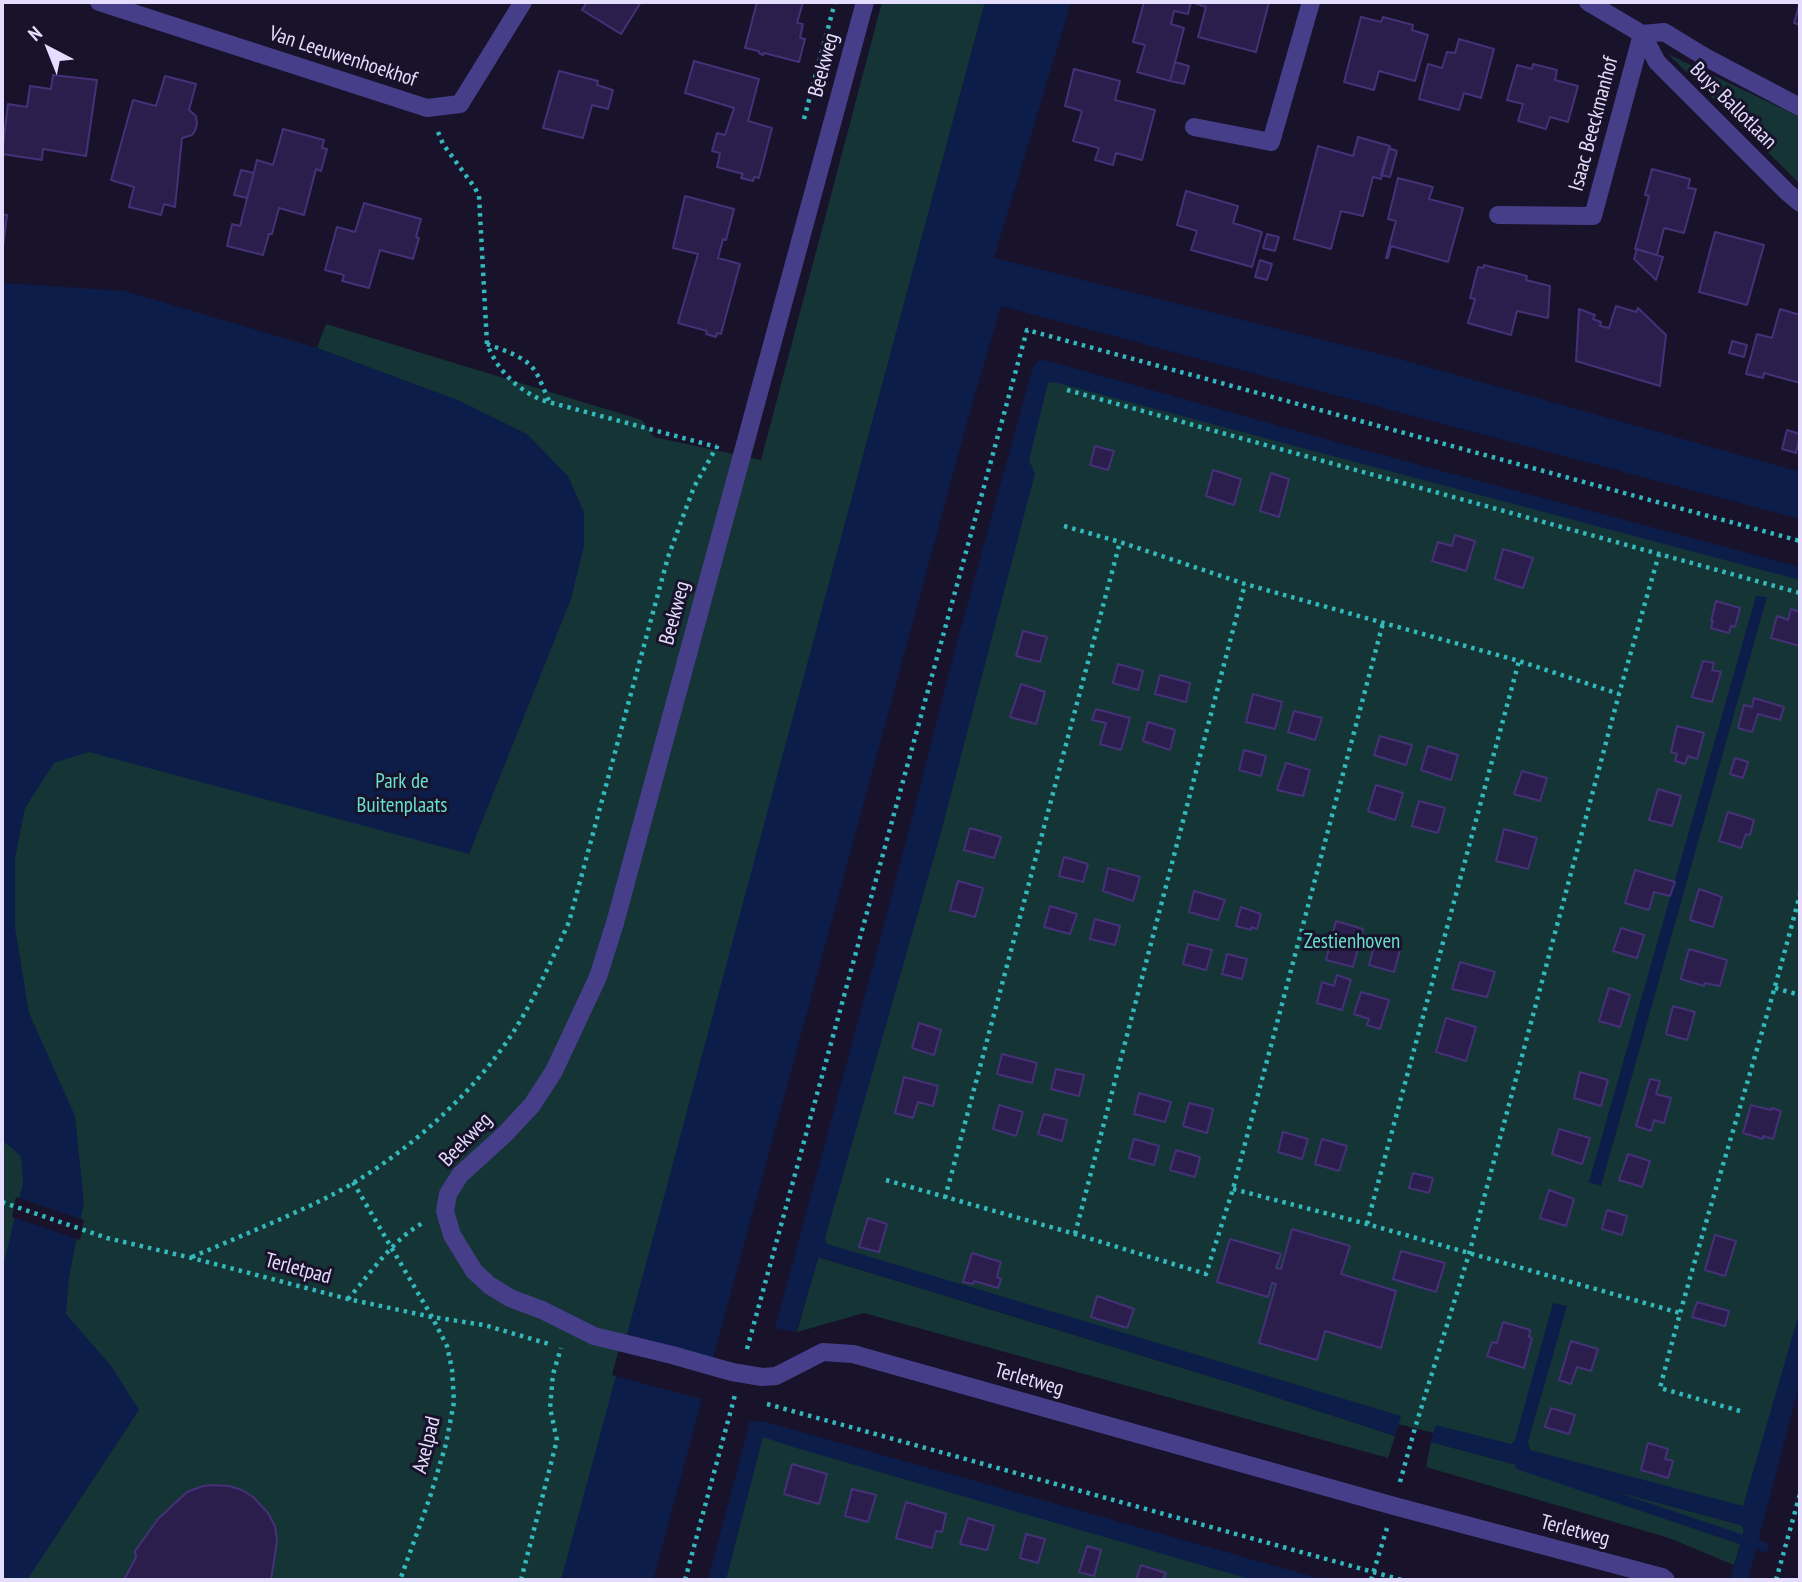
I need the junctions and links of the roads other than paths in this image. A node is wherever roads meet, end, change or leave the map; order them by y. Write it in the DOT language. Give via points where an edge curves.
graph roads {
  1 [pos="99,2"];
  2 [pos="523,2"];
  3 [pos="865,2"];
  4 [pos="1311,2"];
  5 [pos="1588,2"];
  6 [pos="1642,34"];
  7 [pos="1800,107"];
  8 [pos="1194,127"];
  9 [pos="1800,203"];
  10 [pos="1498,215"];
  11 [pos="446,1203"];
  12 [pos="1666,1580"];
  1 -- 2 [label="street, Van Leeuwenhoekhof" via="427,108 460,104"];
  3 -- 11 [label="street, Beekweg" via="598,977 554,1071 505,1134 460,1175"];
  4 -- 8 [label="street" via="1271,142"];
  5 -- 6 [label="street, Buys Ballotlaan"];
  6 -- 7 [label="street, Buys Ballotlaan" via="1664,32"];
  6 -- 9 [label="street, Buys Ballotlaan" via="1657,62"];
  6 -- 10 [label="street, Isaac Beeckmanhof" via="1592,216"];
  11 -- 12 [label="street, Terletweg" via="453,1235 474,1271 489,1285 594,1336 762,1377 776,1376 823,1352 853,1354"];
}
